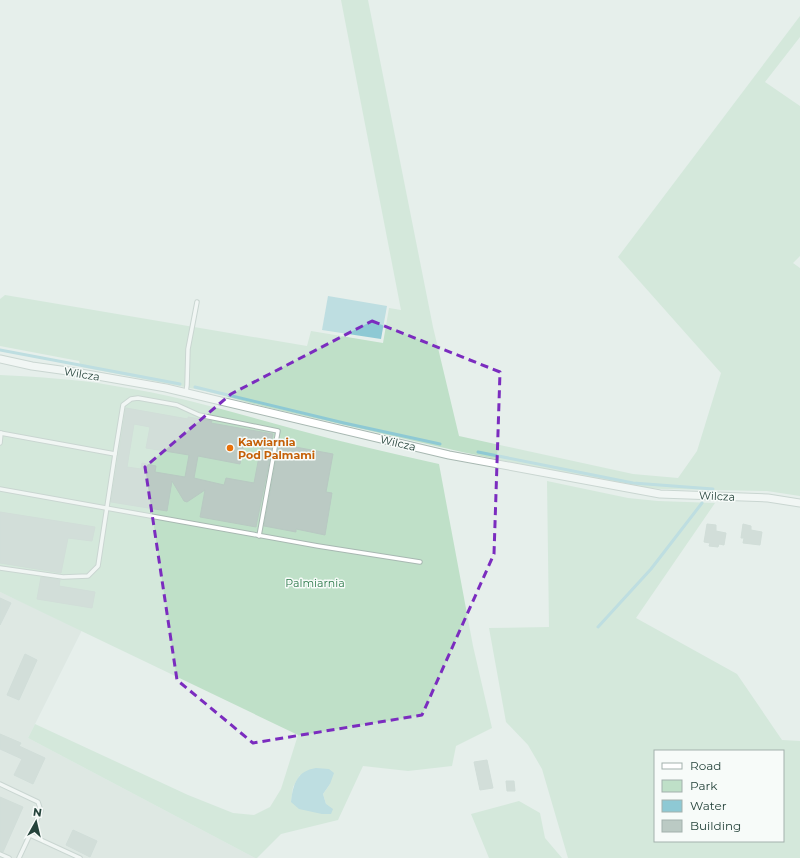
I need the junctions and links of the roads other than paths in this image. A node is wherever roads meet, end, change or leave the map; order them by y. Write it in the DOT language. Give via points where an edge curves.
graph roads {
  1 [pos="197,302"];
  2 [pos="0,359"];
  3 [pos="186,393"];
  4 [pos="0,433"];
  5 [pos="0,443"];
  6 [pos="114,454"];
  7 [pos="0,490"];
  8 [pos="800,503"];
  9 [pos="107,508"];
  10 [pos="259,536"];
  11 [pos="420,562"];
  12 [pos="0,568"];
  13 [pos="0,784"];
  14 [pos="30,835"];
  15 [pos="0,854"];
  16 [pos="9,858"];
  17 [pos="19,858"];
  18 [pos="80,858"];
  1 -- 3 [label="lane" via="188,349"];
  2 -- 3 [label="street, Wilcza"];
  3 -- 8 [label="street, Wilcza" via="449,455 660,494 768,498"];
  4 -- 5 [label="lane"];
  4 -- 6 [label="lane"];
  6 -- 9 [label="lane"];
  6 -- 10 [label="lane" via="124,406 131,399 138,398 177,405 199,414 278,431"];
  7 -- 9 [label="lane"];
  9 -- 10 [label="lane"];
  9 -- 12 [label="lane" via="98,566 88,576 63,577"];
  10 -- 11 [label="lane"];
  13 -- 14 [label="lane" via="38,802 41,812"];
  14 -- 17 [label="lane"];
  14 -- 18 [label="lane"];
  15 -- 16 [label="lane"];
}
